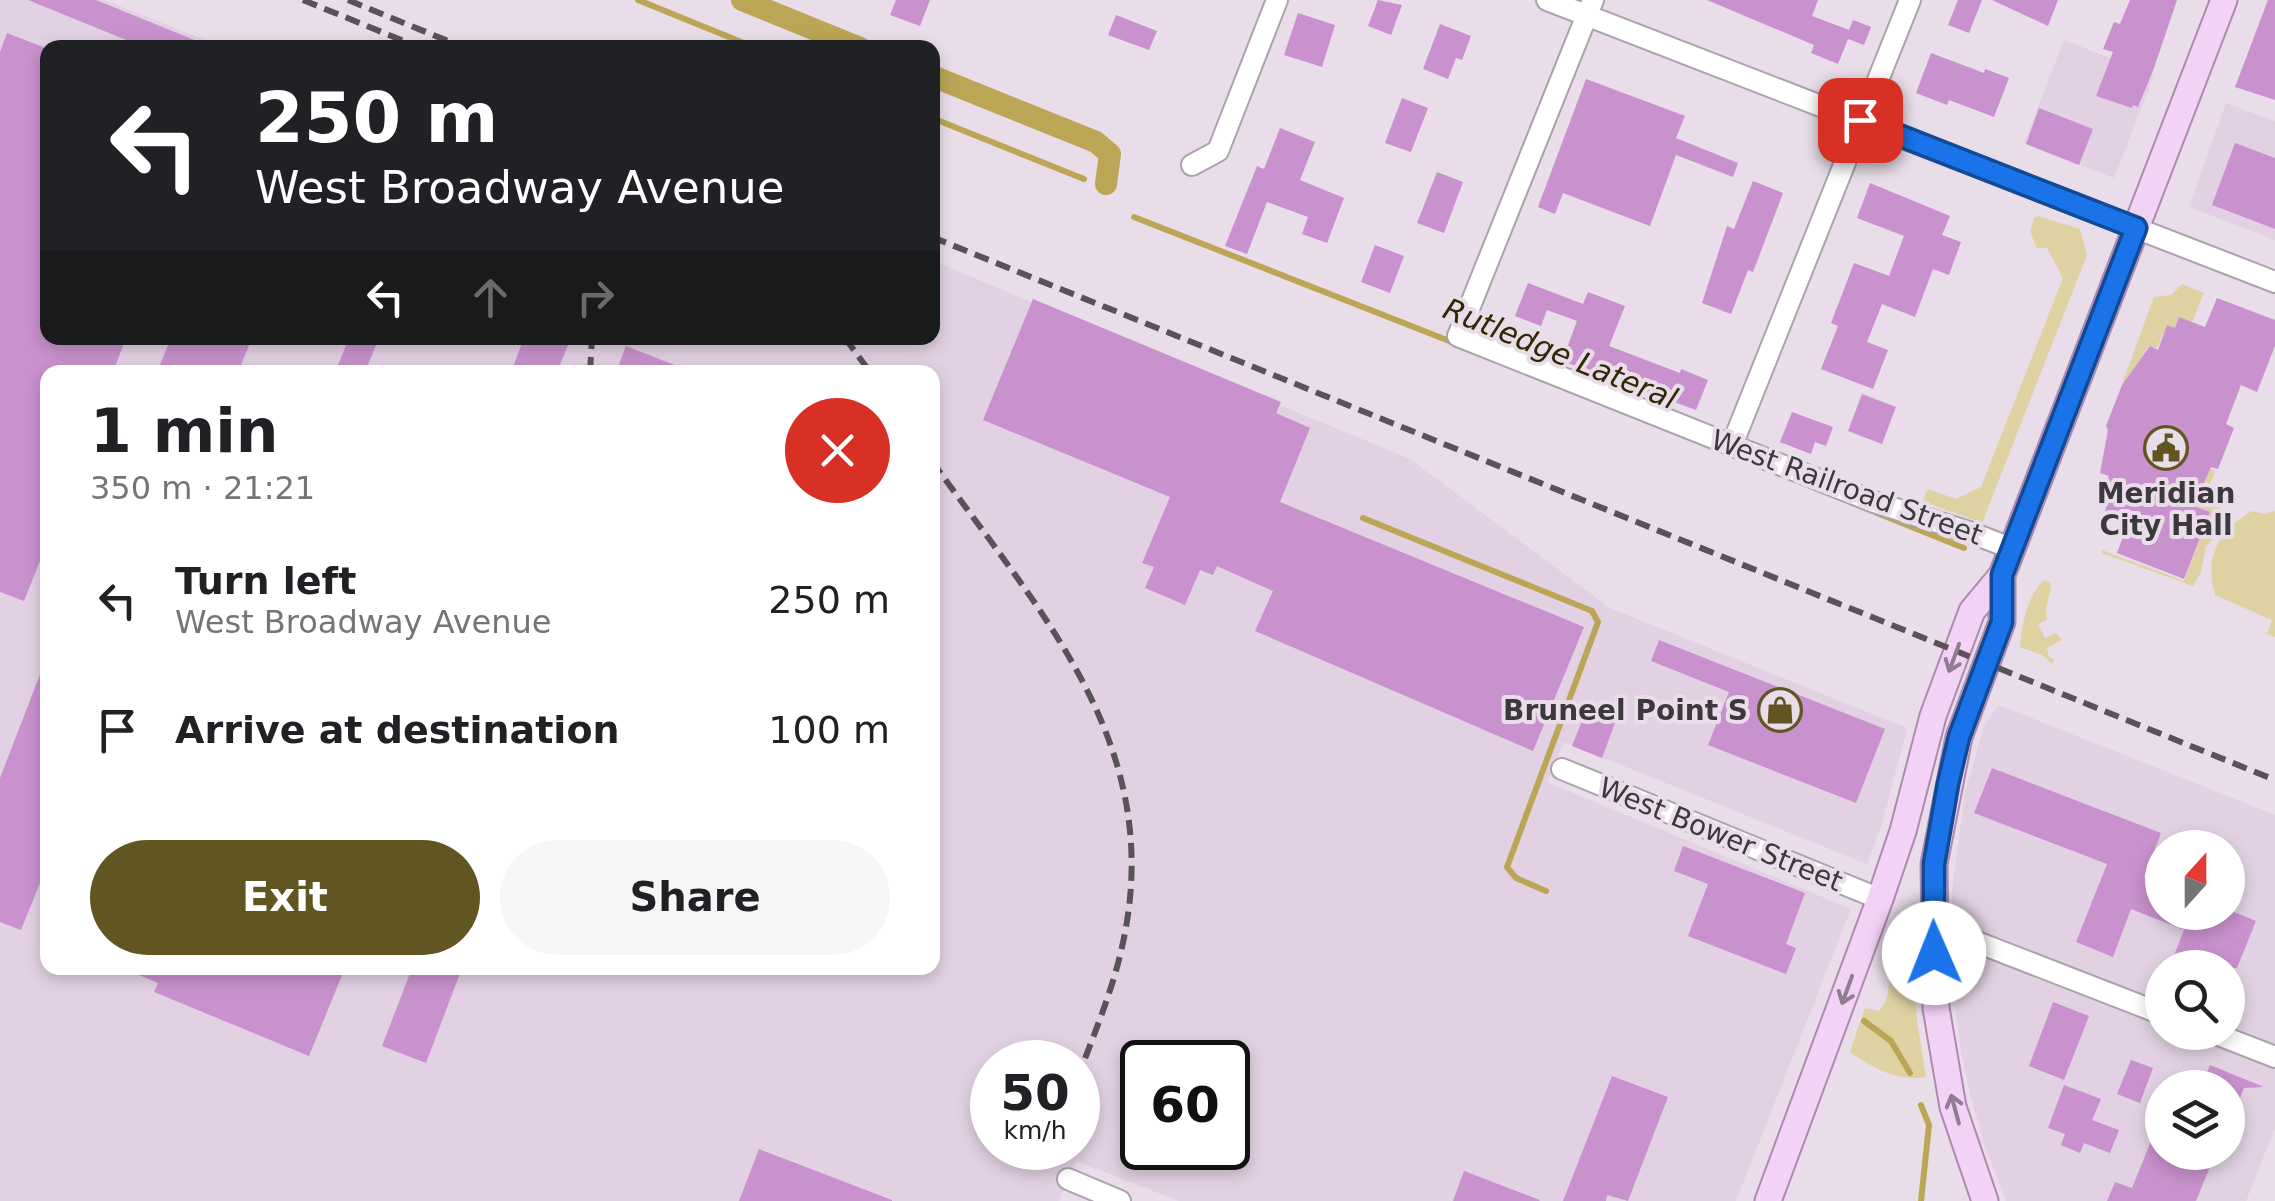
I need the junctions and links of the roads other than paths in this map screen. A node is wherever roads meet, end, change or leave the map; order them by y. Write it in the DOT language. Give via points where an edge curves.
graph roads {
  1 [pos="1277,0"];
  2 [pos="1547,0"];
  3 [pos="1910,0"];
  4 [pos="2224,0"];
  5 [pos="1590,8"];
  6 [pos="1860,120"];
  7 [pos="1192,165"];
  8 [pos="2136,228"];
  9 [pos="2275,282"];
  10 [pos="1732,445"];
  11 [pos="2012,549"];
  12 [pos="2002,575"];
  13 [pos="1562,768"];
  14 [pos="1880,899"];
  15 [pos="1933,925"];
  16 [pos="2145,1007"];
  17 [pos="2245,1045"];
  18 [pos="2275,1057"];
  19 [pos="1068,1179"];
  20 [pos="1120,1201"];
  21 [pos="1768,1201"];
  22 [pos="1986,1201"];
  1 -- 7 [label="street" via="1218,151"];
  2 -- 5 [label="street"];
  3 -- 6 [label="street"];
  4 -- 8 [label="main road"];
  5 -- 6 [label="street"];
  5 -- 10 [label="street, West Railroad Street" via="1458,336"];
  6 -- 8 [label="street"];
  6 -- 10 [label="street"];
  8 -- 9 [label="street"];
  8 -- 11 [label="main road"];
  10 -- 11 [label="street, West Railroad Street"];
  11 -- 12 [label="main road"];
  12 -- 14 [label="main road, one-way" via="1967,624"];
  12 -- 15 [label="main road" via="2002,622 1948,784 1934,864"];
  13 -- 14 [label="street, West Bower Street"];
  14 -- 21 [label="main road, one-way"];
  15 -- 16 [label="street"];
  22 -- 15 [label="main road, one-way" via="1953,1107 1936,1008"];
  17 -- 18 [label="street"];
  19 -- 20 [label="street"];
}
